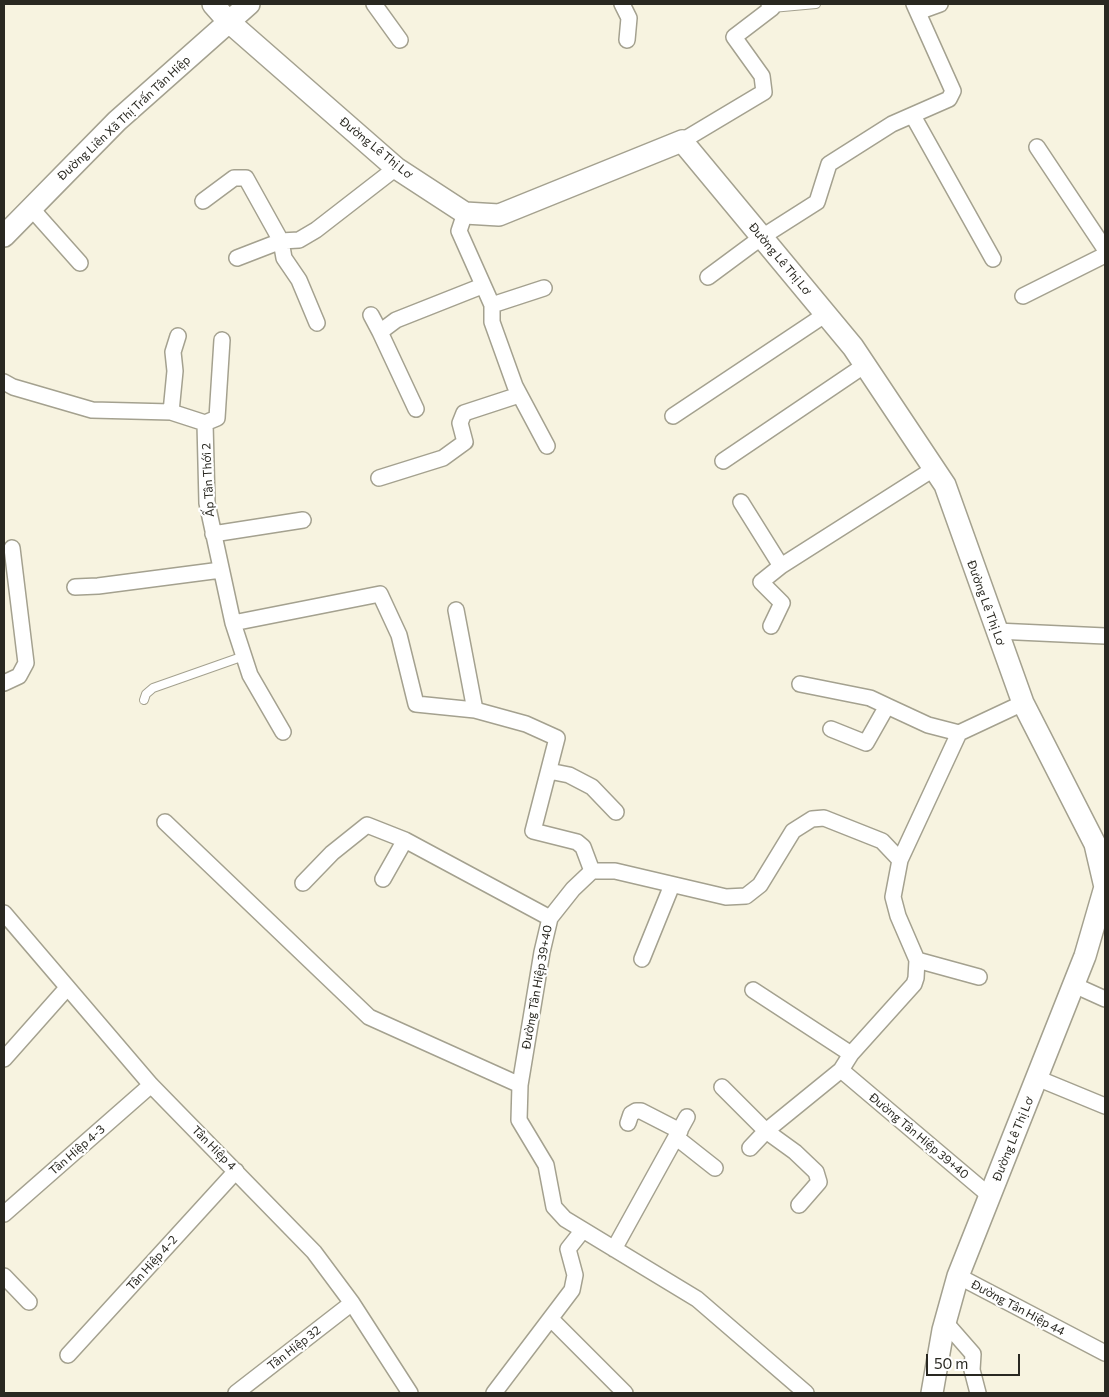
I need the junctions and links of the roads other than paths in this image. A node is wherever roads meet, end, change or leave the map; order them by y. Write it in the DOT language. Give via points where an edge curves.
graph roads {
  1 [pos="213,4"];
  2 [pos="249,4"];
  3 [pos="374,4"];
  4 [pos="622,4"];
  5 [pos="816,4"];
  6 [pos="940,4"];
  7 [pos="771,6"];
  8 [pos="916,8"];
  9 [pos="228,21"];
  10 [pos="400,40"];
  11 [pos="627,40"];
  12 [pos="913,116"];
  13 [pos="682,141"];
  14 [pos="1037,147"];
  15 [pos="396,168"];
  16 [pos="203,201"];
  17 [pos="31,208"];
  18 [pos="465,212"];
  19 [pos="4,236"];
  20 [pos="762,237"];
  21 [pos="281,241"];
  22 [pos="1105,249"];
  23 [pos="1105,255"];
  24 [pos="237,258"];
  25 [pos="993,258"];
  26 [pos="80,263"];
  27 [pos="708,278"];
  28 [pos="482,286"];
  29 [pos="544,288"];
  30 [pos="1023,296"];
  31 [pos="492,305"];
  32 [pos="826,314"];
  33 [pos="372,315"];
  34 [pos="317,324"];
  35 [pos="380,332"];
  36 [pos="178,336"];
  37 [pos="222,340"];
  38 [pos="865,365"];
  39 [pos="4,382"];
  40 [pos="520,395"];
  41 [pos="416,409"];
  42 [pos="171,412"];
  43 [pos="673,416"];
  44 [pos="205,423"];
  45 [pos="547,446"];
  46 [pos="723,461"];
  47 [pos="935,468"];
  48 [pos="379,478"];
  49 [pos="741,502"];
  50 [pos="303,520"];
  51 [pos="212,534"];
  52 [pos="12,548"];
  53 [pos="781,566"];
  54 [pos="221,570"];
  55 [pos="75,587"];
  56 [pos="456,610"];
  57 [pos="233,623"];
  58 [pos="771,626"];
  59 [pos="996,632"];
  60 [pos="1105,636"];
  61 [pos="244,656"];
  62 [pos="4,683"];
  63 [pos="800,684"];
  64 [pos="144,700"];
  65 [pos="1023,703"];
  66 [pos="887,706"];
  67 [pos="475,710"];
  68 [pos="831,729"];
  69 [pos="283,732"];
  70 [pos="959,733"];
  71 [pos="549,771"];
  72 [pos="616,812"];
  73 [pos="165,822"];
  74 [pos="405,840"];
  75 [pos="900,860"];
  76 [pos="592,871"];
  77 [pos="383,879"];
  78 [pos="303,883"];
  79 [pos="672,885"];
  80 [pos="1104,895"];
  81 [pos="4,913"];
  82 [pos="550,918"];
  83 [pos="1099,931"];
  84 [pos="642,959"];
  85 [pos="917,960"];
  86 [pos="979,978"];
  87 [pos="1074,985"];
  88 [pos="67,988"];
  89 [pos="753,990"];
  90 [pos="1105,999"];
  91 [pos="851,1054"];
  92 [pos="4,1059"];
  93 [pos="841,1070"];
  94 [pos="1037,1078"];
  95 [pos="520,1085"];
  96 [pos="151,1086"];
  97 [pos="722,1087"];
  98 [pos="1105,1106"];
  99 [pos="687,1117"];
  100 [pos="628,1123"];
  101 [pos="766,1131"];
  102 [pos="679,1134"];
  103 [pos="750,1148"];
  104 [pos="715,1168"];
  105 [pos="236,1171"];
  106 [pos="990,1196"];
  107 [pos="799,1205"];
  108 [pos="4,1214"];
  109 [pos="583,1230"];
  110 [pos="614,1249"];
  111 [pos="4,1276"];
  112 [pos="958,1276"];
  113 [pos="29,1302"];
  114 [pos="352,1304"];
  115 [pos="551,1319"];
  116 [pos="945,1322"];
  117 [pos="1105,1353"];
  118 [pos="68,1355"];
  119 [pos="236,1393"];
  120 [pos="410,1393"];
  121 [pos="494,1393"];
  122 [pos="625,1393"];
  123 [pos="806,1393"];
  124 [pos="932,1393"];
  125 [pos="978,1393"];
  1 -- 9 [label="street, Đường Lê Thị Lơ"];
  2 -- 9 [label="street, Đường Liên Xã Thị Trấn Tân Hiệp"];
  3 -- 10 [label="street"];
  4 -- 11 [label="street" via="630,18"];
  5 -- 7 [label="lane"];
  6 -- 8 [label="street"];
  7 -- 13 [label="street" via="734,36 762,76 764,92"];
  8 -- 12 [label="street" via="952,91 949,99"];
  9 -- 15 [label="street, Đường Lê Thị Lơ"];
  9 -- 17 [label="street, Đường Liên Xã Thị Trấn Tân Hiệp" via="117,122"];
  12 -- 20 [label="street" via="892,124 829,164 818,202"];
  12 -- 25 [label="street"];
  13 -- 18 [label="street, Đường Lê Thị Lơ" via="499,215"];
  13 -- 20 [label="street, Đường Lê Thị Lơ"];
  14 -- 22 [label="street"];
  15 -- 18 [label="street, Đường Lê Thị Lơ"];
  15 -- 21 [label="street" via="316,230 299,240"];
  16 -- 21 [label="street" via="234,178 246,178"];
  17 -- 19 [label="street, Đường Liên Xã Thị Trấn Tân Hiệp"];
  17 -- 26 [label="street"];
  18 -- 28 [label="street" via="459,231"];
  20 -- 27 [label="street"];
  20 -- 32 [label="street, Đường Lê Thị Lơ"];
  21 -- 24 [label="street"];
  21 -- 34 [label="street" via="284,258 299,280"];
  23 -- 30 [label="street"];
  28 -- 31 [label="street"];
  28 -- 35 [label="street" via="396,320"];
  29 -- 31 [label="street"];
  31 -- 40 [label="street" via="492,322"];
  32 -- 38 [label="street, Đường Lê Thị Lơ"];
  32 -- 43 [label="street"];
  33 -- 35 [label="street"];
  35 -- 41 [label="street"];
  36 -- 42 [label="street" via="173,352 175,371"];
  37 -- 44 [label="street" via="217,418"];
  38 -- 46 [label="street"];
  38 -- 47 [label="street, Đường Lê Thị Lơ"];
  39 -- 42 [label="street" via="92,410"];
  40 -- 45 [label="street"];
  40 -- 48 [label="street" via="464,413 460,423 465,442 442,458"];
  42 -- 44 [label="street"];
  44 -- 51 [label="street, Ấp Tân Thới 2" via="207,503"];
  47 -- 53 [label="street"];
  47 -- 59 [label="street, Đường Lê Thị Lơ" via="945,485"];
  49 -- 53 [label="street"];
  50 -- 51 [label="street"];
  51 -- 54 [label="street, Ấp Tân Thới 2"];
  52 -- 62 [label="street" via="26,663 19,676"];
  53 -- 58 [label="street" via="761,582 782,603"];
  54 -- 55 [label="street"];
  54 -- 57 [label="street, Ấp Tân Thới 2"];
  56 -- 67 [label="street"];
  57 -- 61 [label="street, Ấp Tân Thới 2"];
  57 -- 67 [label="street" via="380,594 399,635 416,704"];
  59 -- 60 [label="street"];
  59 -- 65 [label="street, Đường Lê Thị Lơ"];
  61 -- 64 [label="lane" via="153,688"];
  61 -- 69 [label="street, Ấp Tân Thới 2" via="250,675"];
  63 -- 66 [label="street" via="870,698"];
  65 -- 70 [label="street"];
  65 -- 80 [label="street, Đường Lê Thị Lơ" via="1095,844"];
  66 -- 68 [label="street" via="866,743"];
  66 -- 70 [label="street" via="928,725"];
  67 -- 71 [label="street" via="526,724 557,738"];
  70 -- 75 [label="street"];
  71 -- 72 [label="street" via="569,775 592,787"];
  71 -- 76 [label="street" via="534,831 577,842 583,847"];
  73 -- 95 [label="street" via="369,1017"];
  74 -- 77 [label="street"];
  74 -- 78 [label="street" via="367,825 332,853"];
  74 -- 82 [label="street"];
  75 -- 79 [label="street" via="882,841 824,818 812,819 793,831 760,885 746,896 726,897"];
  75 -- 85 [label="street" via="893,897"];
  76 -- 79 [label="street" via="616,871"];
  76 -- 82 [label="street, Đường Tân Hiệp 39+40"];
  79 -- 84 [label="street"];
  80 -- 83 [label="street, Đường Lê Thị Lơ"];
  81 -- 88 [label="street, Tân Hiệp 4"];
  82 -- 95 [label="street, Đường Tân Hiệp 39+40"];
  83 -- 87 [label="street, Đường Lê Thị Lơ"];
  85 -- 86 [label="street"];
  85 -- 91 [label="street" via="914,984"];
  87 -- 90 [label="street"];
  87 -- 94 [label="street, Đường Lê Thị Lơ"];
  88 -- 92 [label="street"];
  88 -- 96 [label="street, Tân Hiệp 4"];
  89 -- 91 [label="street"];
  91 -- 93 [label="street"];
  93 -- 101 [label="street"];
  93 -- 106 [label="street, Đường Tân Hiệp 39+40"];
  94 -- 98 [label="street"];
  94 -- 106 [label="street, Đường Lê Thị Lơ"];
  95 -- 109 [label="street, Đường Tân Hiệp 39+40" via="519,1120 546,1164 554,1207 565,1219"];
  96 -- 105 [label="street, Tân Hiệp 4"];
  96 -- 108 [label="street, Tân Hiệp 4-3"];
  97 -- 101 [label="street"];
  99 -- 102 [label="street"];
  100 -- 102 [label="street" via="631,1114 641,1111"];
  101 -- 103 [label="street"];
  101 -- 107 [label="street" via="816,1172 819,1182"];
  102 -- 104 [label="street"];
  102 -- 110 [label="street"];
  105 -- 114 [label="street, Tân Hiệp 4" via="314,1252"];
  105 -- 118 [label="street, Tân Hiệp 4-2"];
  106 -- 112 [label="street, Đường Lê Thị Lơ"];
  109 -- 110 [label="street, Đường Tân Hiệp 39+40"];
  109 -- 115 [label="street" via="568,1249 575,1275 572,1290"];
  110 -- 123 [label="street, Đường Tân Hiệp 39+40" via="697,1299"];
  111 -- 113 [label="street"];
  112 -- 116 [label="street, Đường Lê Thị Lơ"];
  112 -- 117 [label="street, Đường Tân Hiệp 44"];
  114 -- 119 [label="street, Tân Hiệp 32"];
  114 -- 120 [label="street, Tân Hiệp 4"];
  115 -- 121 [label="street"];
  115 -- 122 [label="street"];
  116 -- 124 [label="street, Đường Lê Thị Lơ"];
  116 -- 125 [label="street" via="973,1354 972,1370"];
}
